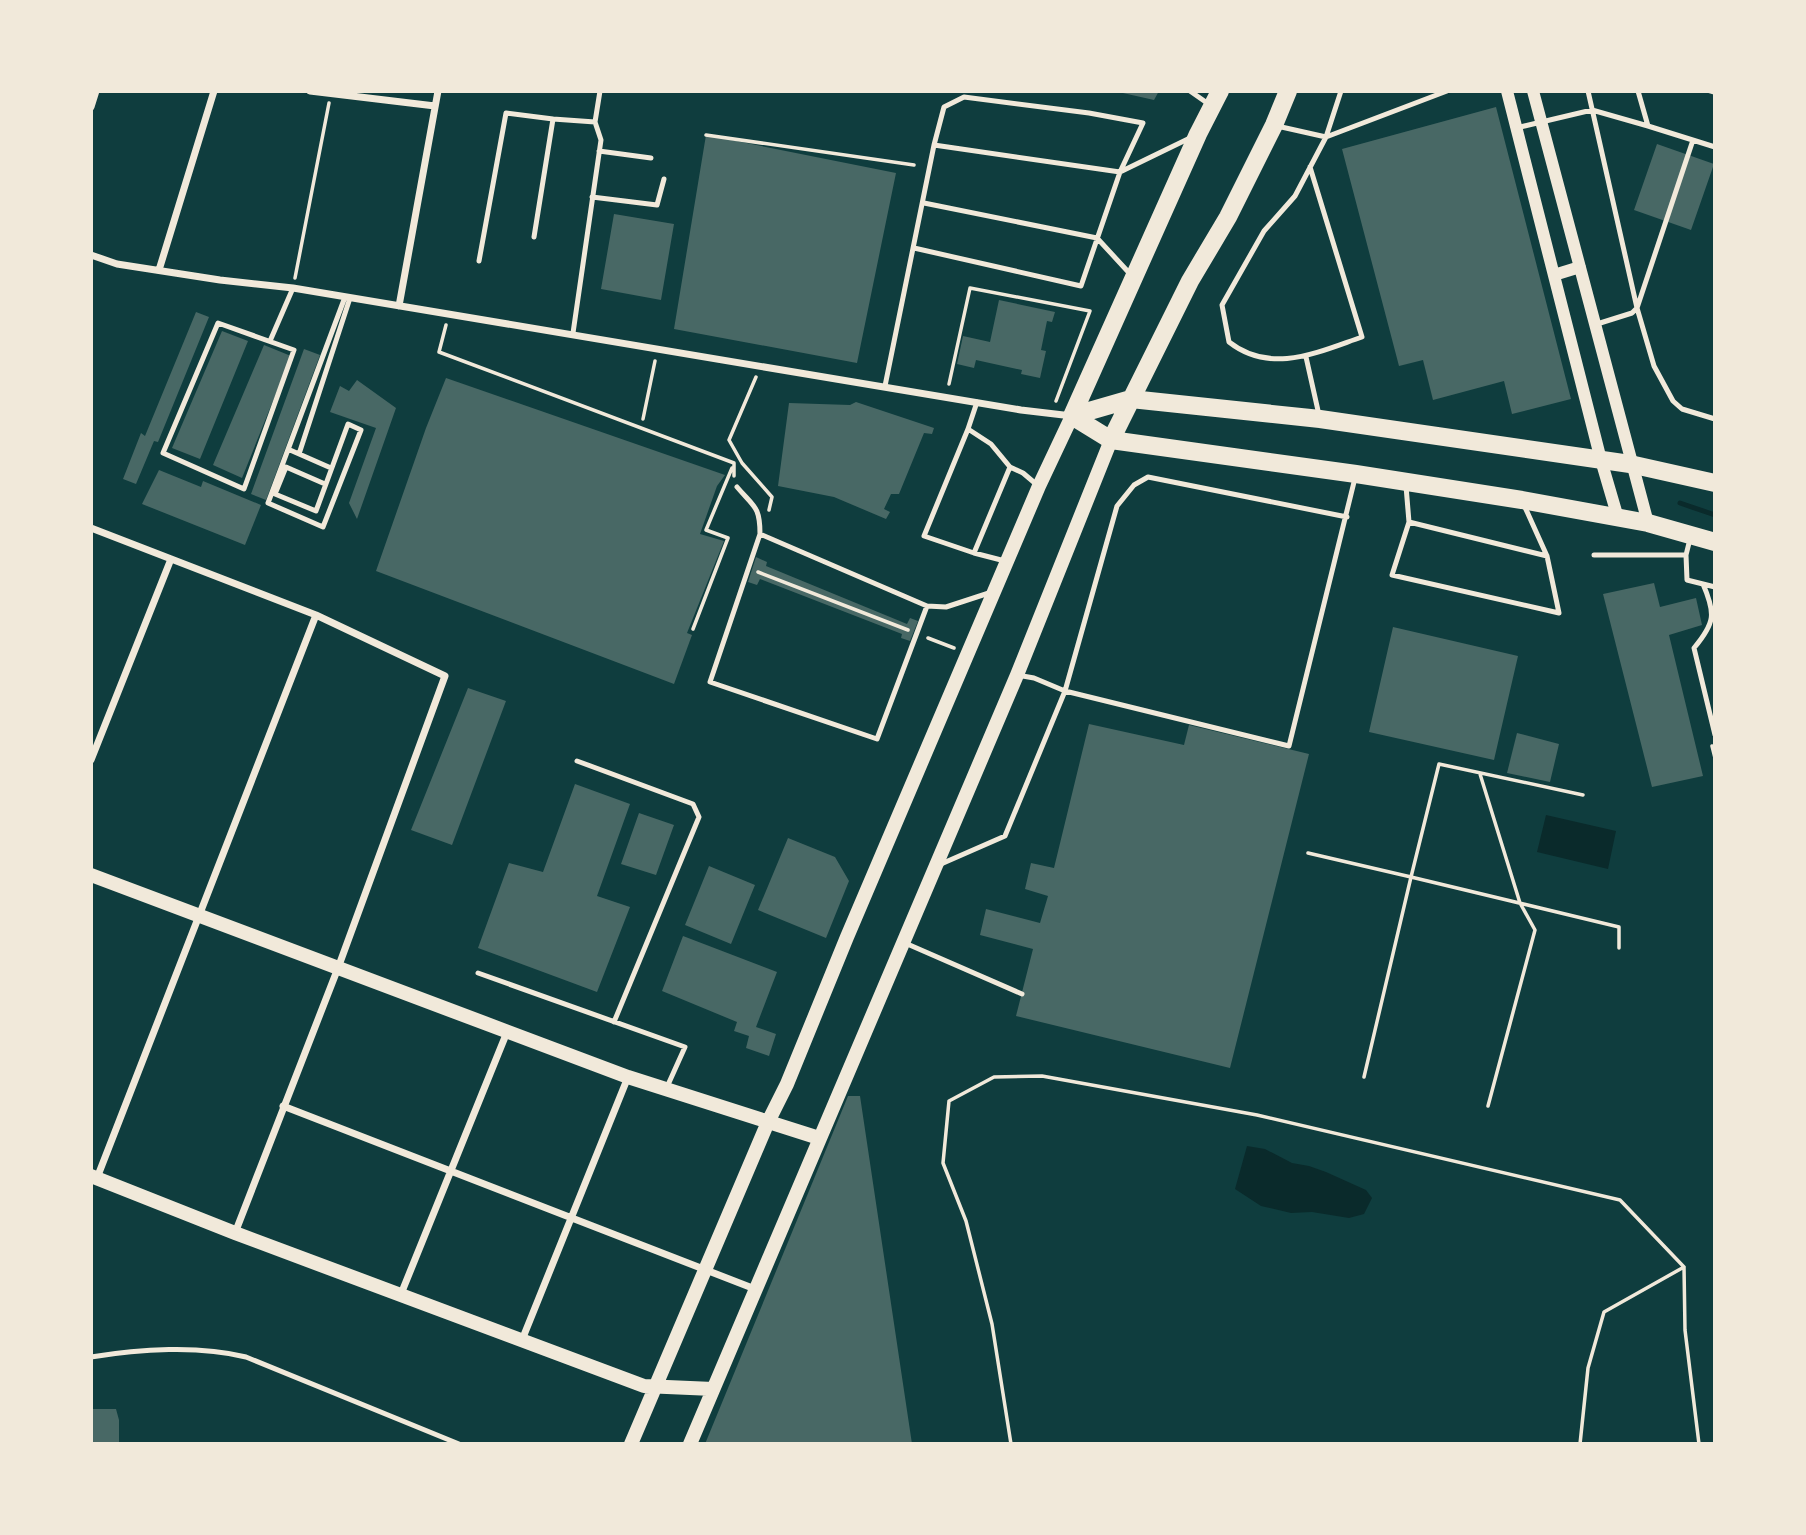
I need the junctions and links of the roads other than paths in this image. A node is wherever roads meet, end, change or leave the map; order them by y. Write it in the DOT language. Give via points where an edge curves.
graph roads {
  1 [pos="96,91"];
  2 [pos="214,91"];
  3 [pos="310,91"];
  4 [pos="438,91"];
  5 [pos="600,91"];
  6 [pos="1190,91"];
  7 [pos="1288,91"];
  8 [pos="1340,91"];
  9 [pos="1447,91"];
  10 [pos="1507,91"];
  11 [pos="1533,91"];
  12 [pos="1588,91"];
  13 [pos="1638,91"];
  14 [pos="1217,99"];
  15 [pos="435,106"];
  16 [pos="91,107"];
  17 [pos="1592,110"];
  18 [pos="553,119"];
  19 [pos="595,122"];
  20 [pos="1541,122"];
  21 [pos="1275,125"];
  22 [pos="1648,126"];
  23 [pos="1516,128"];
  24 [pos="1198,134"];
  25 [pos="1326,137"];
  26 [pos="1693,140"];
  27 [pos="934,145"];
  28 [pos="1715,147"];
  29 [pos="599,151"];
  30 [pos="651,159"];
  31 [pos="1310,167"];
  32 [pos="1120,172"];
  33 [pos="664,179"];
  34 [pos="592,197"];
  35 [pos="923,203"];
  36 [pos="534,237"];
  37 [pos="1097,238"];
  38 [pos="914,248"];
  39 [pos="91,255"];
  40 [pos="479,261"];
  41 [pos="1580,267"];
  42 [pos="159,270"];
  43 [pos="1554,275"];
  44 [pos="1134,278"];
  45 [pos="293,288"];
  46 [pos="347,298"];
  47 [pos="399,306"];
  48 [pos="1637,308"];
  49 [pos="1597,324"];
  50 [pos="573,333"];
  51 [pos="270,341"];
  52 [pos="1306,356"];
  53 [pos="885,386"];
  54 [pos="1131,399"];
  55 [pos="977,402"];
  56 [pos="1072,416"];
  57 [pos="1320,419"];
  58 [pos="1715,419"];
  59 [pos="968,429"];
  60 [pos="1111,440"];
  61 [pos="289,450"];
  62 [pos="299,454"];
  63 [pos="1601,460"];
  64 [pos="1630,464"];
  65 [pos="1010,467"];
  66 [pos="331,468"];
  67 [pos="1356,474"];
  68 [pos="1406,483"];
  69 [pos="1715,483"];
  70 [pos="326,484"];
  71 [pos="1039,486"];
  72 [pos="737,487"];
  73 [pos="1522,500"];
  74 [pos="1347,517"];
  75 [pos="1618,518"];
  76 [pos="1409,522"];
  77 [pos="1647,523"];
  78 [pos="91,528"];
  79 [pos="760,534"];
  80 [pos="1691,534"];
  81 [pos="1715,542"];
  82 [pos="974,553"];
  83 [pos="1594,555"];
  84 [pos="1686,555"];
  85 [pos="1548,556"];
  86 [pos="171,559"];
  87 [pos="1007,562"];
  88 [pos="1703,584"];
  89 [pos="1715,587"];
  90 [pos="995,591"];
  91 [pos="927,606"];
  92 [pos="316,615"];
  93 [pos="1017,674"];
  94 [pos="1065,691"];
  95 [pos="1715,734"];
  96 [pos="91,760"];
  97 [pos="577,761"];
  98 [pos="934,867"];
  99 [pos="91,875"];
  100 [pos="199,916"];
  101 [pos="902,942"];
  102 [pos="338,968"];
  103 [pos="478,973"];
  104 [pos="1022,994"];
  105 [pos="614,1021"];
  106 [pos="507,1032"];
  107 [pos="628,1077"];
  108 [pos="666,1090"];
  109 [pos="284,1106"];
  110 [pos="768,1122"];
  111 [pos="819,1138"];
  112 [pos="451,1171"];
  113 [pos="94,1177"];
  114 [pos="572,1216"];
  115 [pos="235,1233"];
  116 [pos="705,1269"];
  117 [pos="755,1289"];
  118 [pos="401,1294"];
  119 [pos="522,1340"];
  120 [pos="91,1357"];
  121 [pos="657,1387"];
  122 [pos="713,1389"];
  123 [pos="459,1444"];
  124 [pos="631,1444"];
  125 [pos="690,1444"];
  1 -- 16 [label="street"];
  2 -- 42 [label="street"];
  3 -- 15 [label="street"];
  4 -- 15 [label="street"];
  5 -- 19 [label="lane"];
  6 -- 14 [label="lane"];
  7 -- 21 [label="main road"];
  8 -- 25 [label="lane"];
  9 -- 25 [label="lane"];
  10 -- 23 [label="street"];
  11 -- 20 [label="street"];
  12 -- 17 [label="lane"];
  13 -- 22 [label="lane"];
  14 -- 24 [label="main road"];
  15 -- 47 [label="street"];
  17 -- 20 [label="lane"];
  17 -- 22 [label="lane"];
  17 -- 48 [label="lane"];
  18 -- 19 [label="lane"];
  18 -- 36 [label="lane"];
  18 -- 40 [label="lane" via="506,113"];
  19 -- 29 [label="lane"];
  20 -- 23 [label="lane"];
  20 -- 41 [label="street"];
  21 -- 25 [label="lane"];
  21 -- 54 [label="main road"];
  22 -- 26 [label="lane"];
  23 -- 43 [label="street"];
  24 -- 32 [label="lane"];
  24 -- 44 [label="main road"];
  25 -- 31 [label="lane"];
  26 -- 28 [label="lane"];
  26 -- 48 [label="lane"];
  27 -- 32 [label="lane"];
  27 -- 32 [label="lane" via="944,107 964,97 1143,123"];
  27 -- 35 [label="lane"];
  29 -- 30 [label="lane"];
  29 -- 34 [label="lane"];
  31 -- 52 [label="lane" via="1362,337"];
  31 -- 52 [label="lane" via="1295,196 1264,231 1222,306 1229,342 1244,354 1273,359"];
  32 -- 37 [label="lane"];
  33 -- 34 [label="lane" via="657,205"];
  34 -- 50 [label="lane"];
  35 -- 37 [label="lane"];
  35 -- 38 [label="lane"];
  37 -- 38 [label="lane" via="1082,286"];
  37 -- 44 [label="lane"];
  38 -- 53 [label="lane"];
  39 -- 42 [label="street"];
  41 -- 43 [label="street"];
  41 -- 49 [label="street"];
  42 -- 45 [label="street"];
  43 -- 63 [label="street"];
  44 -- 56 [label="main road"];
  45 -- 46 [label="street"];
  45 -- 51 [label="lane"];
  46 -- 47 [label="street"];
  46 -- 61 [label="lane"];
  46 -- 62 [label="lane"];
  47 -- 50 [label="street"];
  48 -- 49 [label="lane"];
  48 -- 58 [label="lane" via="1654,366 1673,401 1682,409"];
  49 -- 64 [label="street"];
  50 -- 53 [label="street"];
  51 -- 51 [label="lane" via="294,350 244,489 163,453 218,323"];
  52 -- 57 [label="lane"];
  53 -- 55 [label="street"];
  54 -- 56 [label="main road"];
  54 -- 57 [label="main road"];
  54 -- 60 [label="main road"];
  55 -- 56 [label="street"];
  55 -- 59 [label="lane"];
  56 -- 60 [label="main road"];
  56 -- 71 [label="main road"];
  57 -- 63 [label="main road"];
  59 -- 65 [label="lane" via="991,444"];
  59 -- 82 [label="lane" via="924,536"];
  60 -- 67 [label="main road"];
  60 -- 93 [label="main road"];
  61 -- 62 [label="lane"];
  61 -- 66 [label="lane" via="268,503 323,527 361,430 348,424"];
  62 -- 66 [label="lane"];
  63 -- 64 [label="main road"];
  63 -- 75 [label="street"];
  64 -- 69 [label="main road"];
  64 -- 77 [label="street"];
  65 -- 71 [label="lane"];
  65 -- 82 [label="lane"];
  66 -- 70 [label="lane"];
  67 -- 68 [label="main road"];
  67 -- 74 [label="lane"];
  68 -- 73 [label="main road"];
  68 -- 76 [label="lane"];
  70 -- 70 [label="lane" via="316,511 275,494 286,467"];
  71 -- 87 [label="main road"];
  72 -- 79 [label="lane" via="760,516"];
  73 -- 75 [label="main road"];
  73 -- 85 [label="lane"];
  74 -- 94 [label="lane" via="1148,477 1134,485 1117,506"];
  74 -- 94 [label="lane" via="1289,746"];
  75 -- 77 [label="main road"];
  76 -- 85 [label="lane"];
  76 -- 85 [label="lane" via="1392,575 1559,613"];
  77 -- 80 [label="main road"];
  78 -- 86 [label="street"];
  79 -- 91 [label="lane"];
  79 -- 91 [label="lane" via="710,682 877,739"];
  80 -- 81 [label="main road"];
  80 -- 84 [label="lane"];
  82 -- 87 [label="lane"];
  83 -- 84 [label="lane"];
  84 -- 88 [label="lane" via="1687,580"];
  86 -- 92 [label="street"];
  86 -- 96 [label="street"];
  87 -- 90 [label="main road"];
  88 -- 89 [label="lane"];
  88 -- 95 [label="lane" via="1712,623 1694,648"];
  90 -- 91 [label="lane" via="946,607"];
  90 -- 110 [label="main road"];
  92 -- 100 [label="street"];
  92 -- 102 [label="street" via="445,676"];
  93 -- 94 [label="lane"];
  93 -- 98 [label="main road"];
  94 -- 98 [label="lane" via="1004,836"];
  97 -- 105 [label="lane" via="692,804 699,817"];
  98 -- 101 [label="main road"];
  99 -- 100 [label="main road"];
  100 -- 102 [label="main road"];
  100 -- 113 [label="street"];
  101 -- 104 [label="lane"];
  101 -- 111 [label="main road"];
  102 -- 106 [label="main road"];
  102 -- 109 [label="street"];
  103 -- 105 [label="lane"];
  105 -- 108 [label="lane" via="685,1047"];
  106 -- 107 [label="main road"];
  106 -- 112 [label="street"];
  107 -- 108 [label="main road"];
  107 -- 114 [label="street"];
  108 -- 110 [label="main road"];
  109 -- 112 [label="street"];
  109 -- 115 [label="street"];
  110 -- 111 [label="main road"];
  110 -- 116 [label="main road"];
  111 -- 117 [label="main road"];
  112 -- 114 [label="street"];
  112 -- 118 [label="street"];
  113 -- 115 [label="main road"];
  114 -- 116 [label="street"];
  114 -- 119 [label="street"];
  115 -- 118 [label="main road"];
  116 -- 117 [label="street"];
  116 -- 121 [label="main road"];
  117 -- 122 [label="main road"];
  118 -- 119 [label="main road"];
  119 -- 121 [label="main road"];
  120 -- 123 [label="lane" via="121,1352 227,1352"];
  121 -- 122 [label="main road"];
  121 -- 124 [label="main road"];
  122 -- 125 [label="main road"];
}
